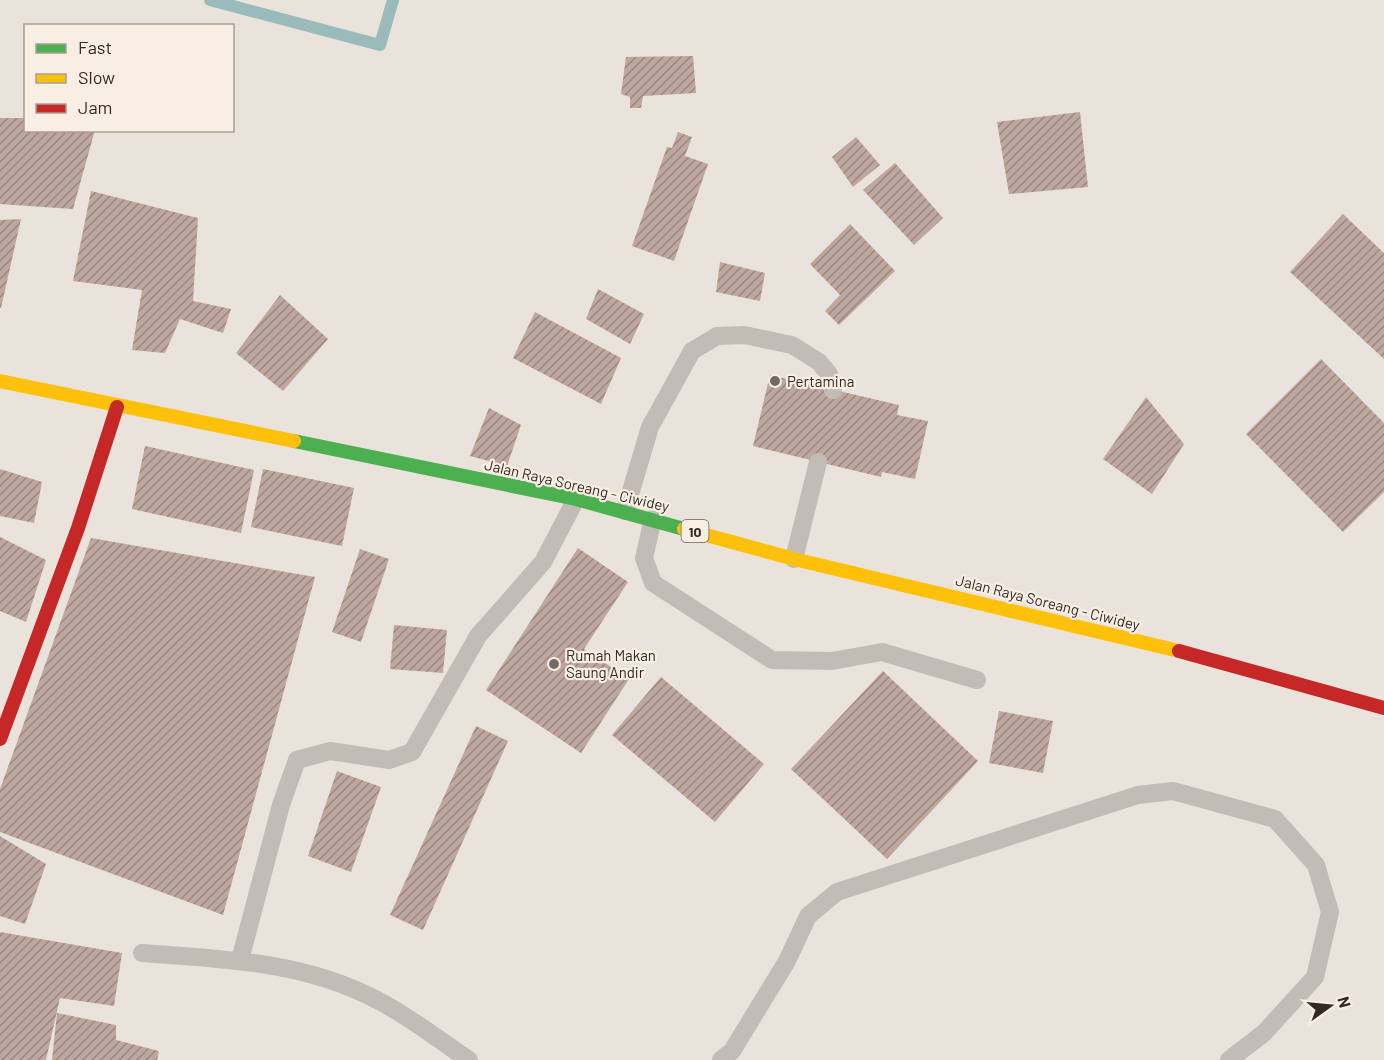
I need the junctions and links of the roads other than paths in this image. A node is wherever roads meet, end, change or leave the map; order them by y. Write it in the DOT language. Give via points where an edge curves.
graph roads {
  1 [pos="0,381"];
  2 [pos="833,390"];
  3 [pos="117,406"];
  4 [pos="818,462"];
  5 [pos="576,499"];
  6 [pos="625,511"];
  7 [pos="653,519"];
  8 [pos="794,559"];
  9 [pos="977,680"];
  10 [pos="1384,708"];
  11 [pos="0,739"];
  12 [pos="142,953"];
  13 [pos="240,960"];
  14 [pos="469,1060"];
  15 [pos="721,1060"];
  16 [pos="1229,1060"];
  1 -- 3 [label="main road, Jalan Raya Soreang - Ciwidey / 10"];
  2 -- 6 [label="lane" via="829,374 819,362 792,345 744,335 717,336 692,351 650,427"];
  3 -- 5 [label="main road, Jalan Raya Soreang - Ciwidey / 10"];
  3 -- 11 [label="main road" via="78,528"];
  4 -- 8 [label="lane"];
  5 -- 6 [label="main road, Jalan Raya Soreang - Ciwidey / 10"];
  5 -- 13 [label="lane" via="543,562 478,636 412,752 389,760 330,751 297,760"];
  6 -- 7 [label="main road, Jalan Raya Soreang - Ciwidey / 10"];
  7 -- 8 [label="main road, Jalan Raya Soreang - Ciwidey / 10"];
  7 -- 9 [label="lane" via="644,558 653,583 772,660 832,661 882,652"];
  8 -- 10 [label="main road, Jalan Raya Soreang - Ciwidey / 10" via="1170,649"];
  12 -- 13 [label="lane"];
  13 -- 14 [label="lane" via="299,970 377,999"];
  15 -- 16 [label="lane" via="732,1051 787,962 808,916 837,892 1138,795 1173,791 1275,819 1316,865 1330,912 1315,977 1264,1033"];
}
